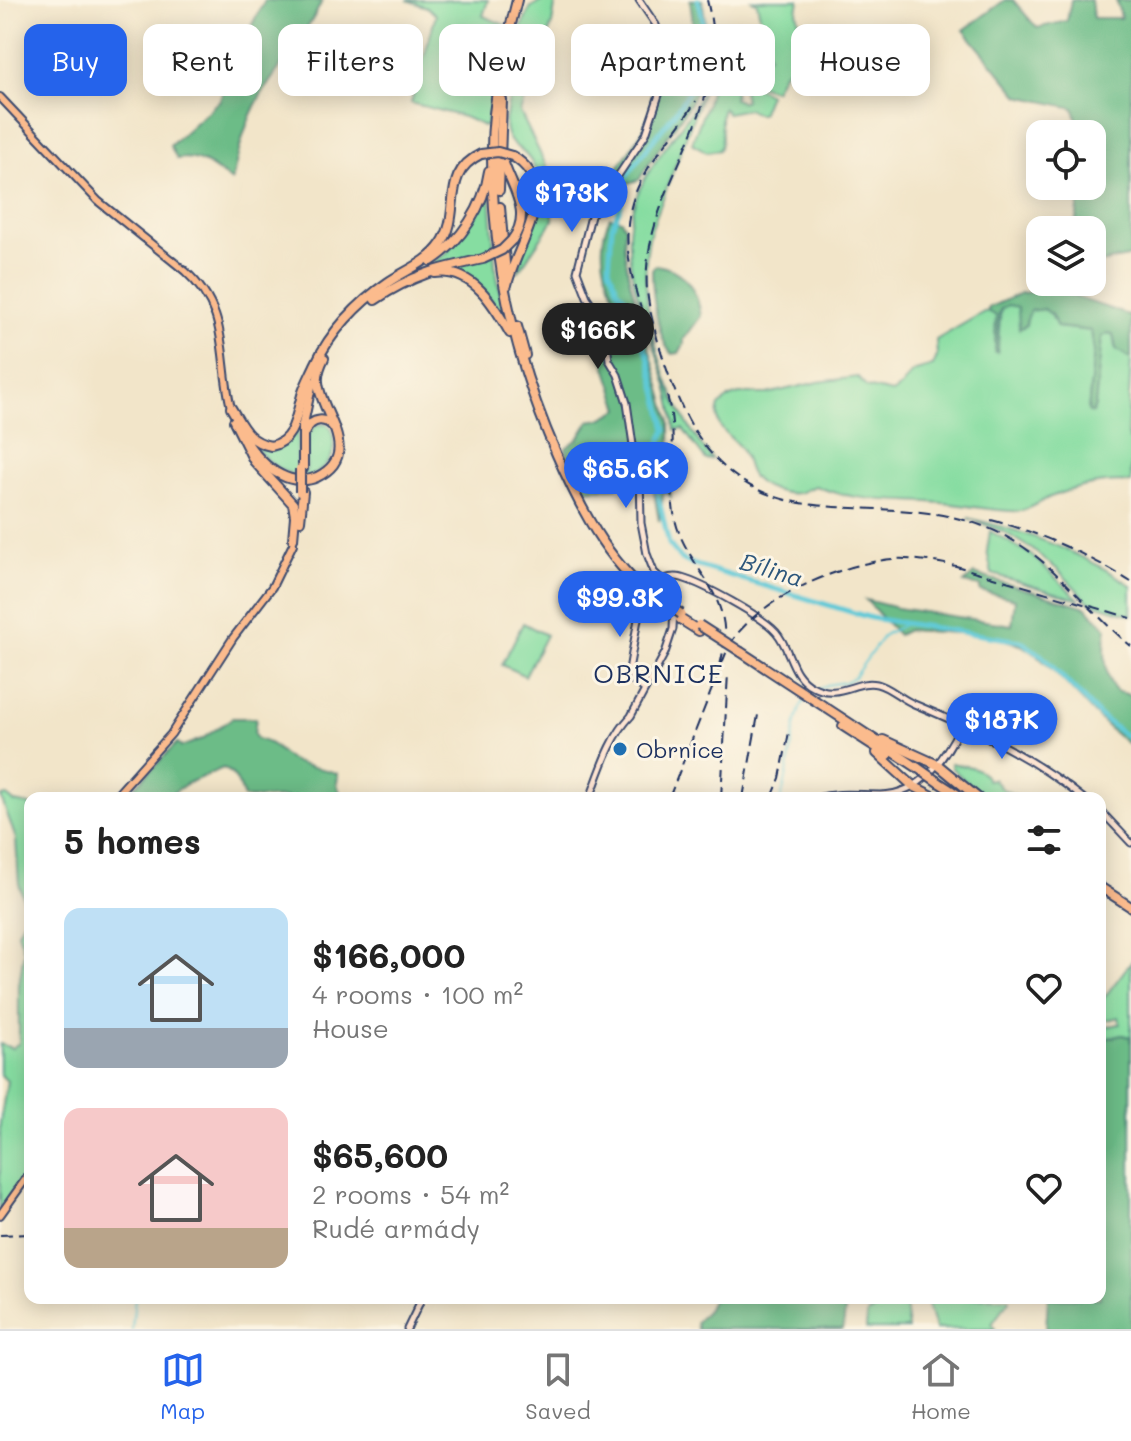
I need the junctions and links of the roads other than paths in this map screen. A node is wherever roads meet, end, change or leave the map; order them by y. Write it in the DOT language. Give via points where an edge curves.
graph roads {
  1 [pos="520,0"];
  2 [pos="639,0"];
  3 [pos="0,97"];
  4 [pos="503,97"];
  5 [pos="492,150"];
  6 [pos="495,166"];
  7 [pos="507,285"];
  8 [pos="390,289"];
  9 [pos="368,299"];
  10 [pos="515,341"];
  11 [pos="327,350"];
  12 [pos="311,375"];
  13 [pos="231,408"];
  14 [pos="337,433"];
  15 [pos="301,469"];
  16 [pos="293,542"];
  17 [pos="664,579"];
  18 [pos="652,599"];
  19 [pos="670,605"];
  20 [pos="678,618"];
  21 [pos="645,690"];
  22 [pos="820,707"];
  23 [pos="843,719"];
  24 [pos="962,724"];
  25 [pos="865,740"];
  26 [pos="938,765"];
  27 [pos="916,770"];
  28 [pos="936,783"];
  29 [pos="913,786"];
  30 [pos="119,792"];
  31 [pos="592,792"];
  32 [pos="893,792"];
  33 [pos="925,792"];
  34 [pos="947,792"];
  35 [pos="952,792"];
  36 [pos="971,792"];
  37 [pos="1075,792"];
  38 [pos="1106,816"];
  39 [pos="1131,843"];
  40 [pos="1106,894"];
  41 [pos="1131,910"];
  42 [pos="24,1181"];
  43 [pos="0,1215"];
  44 [pos="419,1304"];
  45 [pos="407,1329"];
  1 -- 4 [label="highway"];
  1 -- 5 [label="highway" via="501,73"];
  2 -- 17 [label="street" via="661,41 663,83 646,134 591,216 577,271 604,322 606,348 627,403 647,554 654,572"];
  3 -- 13 [label="main road" via="98,201 198,284 221,328"];
  4 -- 6 [label="highway"];
  4 -- 8 [label="highway, bridge" via="502,157 522,210 512,240 483,259 430,270"];
  5 -- 6 [label="highway"];
  5 -- 9 [label="highway" via="484,191 462,233 437,257"];
  6 -- 7 [label="highway"];
  6 -- 10 [label="highway" via="499,262"];
  7 -- 9 [label="highway, bridge" via="531,227 536,199 531,174 512,156 498,152 481,154 457,177 448,232 440,245"];
  7 -- 19 [label="highway" via="532,378 580,494 617,555"];
  8 -- 10 [label="highway" via="435,273 459,275 486,295"];
  8 -- 11 [label="highway" via="359,312"];
  9 -- 12 [label="highway" via="334,334"];
  10 -- 18 [label="highway" via="543,423 585,515 607,550"];
  11 -- 14 [label="highway" via="318,383"];
  11 -- 15 [label="highway" via="305,410"];
  12 -- 13 [label="highway" via="291,432 276,446 250,437"];
  12 -- 15 [label="highway" via="301,422"];
  13 -- 14 [label="highway" via="254,452 291,479 311,479 327,470 338,449"];
  13 -- 16 [label="highway" via="248,453 293,504"];
  14 -- 15 [label="highway" via="325,421 309,425"];
  15 -- 16 [label="highway, bridge"];
  16 -- 30 [label="main road" via="272,587 171,734"];
  17 -- 19 [label="street"];
  17 -- 24 [label="street" via="685,579 769,625 810,685 824,691 877,684"];
  18 -- 19 [label="highway"];
  18 -- 21 [label="street" via="638,619 629,670"];
  19 -- 20 [label="highway, bridge"];
  20 -- 21 [label="street"];
  20 -- 22 [label="highway, bridge"];
  21 -- 31 [label="street" via="603,760"];
  22 -- 23 [label="highway"];
  22 -- 25 [label="highway"];
  23 -- 26 [label="highway"];
  23 -- 27 [label="highway"];
  24 -- 26 [label="street"];
  24 -- 37 [label="street" via="1049,771"];
  25 -- 27 [label="highway"];
  25 -- 29 [label="highway"];
  26 -- 29 [label="street"];
  26 -- 36 [label="highway"];
  27 -- 28 [label="highway, bridge"];
  28 -- 34 [label="highway"];
  28 -- 35 [label="highway"];
  29 -- 32 [label="street"];
  29 -- 33 [label="highway"];
  38 -- 39 [label="street"];
  40 -- 41 [label="highway"];
  42 -- 43 [label="main road"];
  44 -- 45 [label="street"];
}
